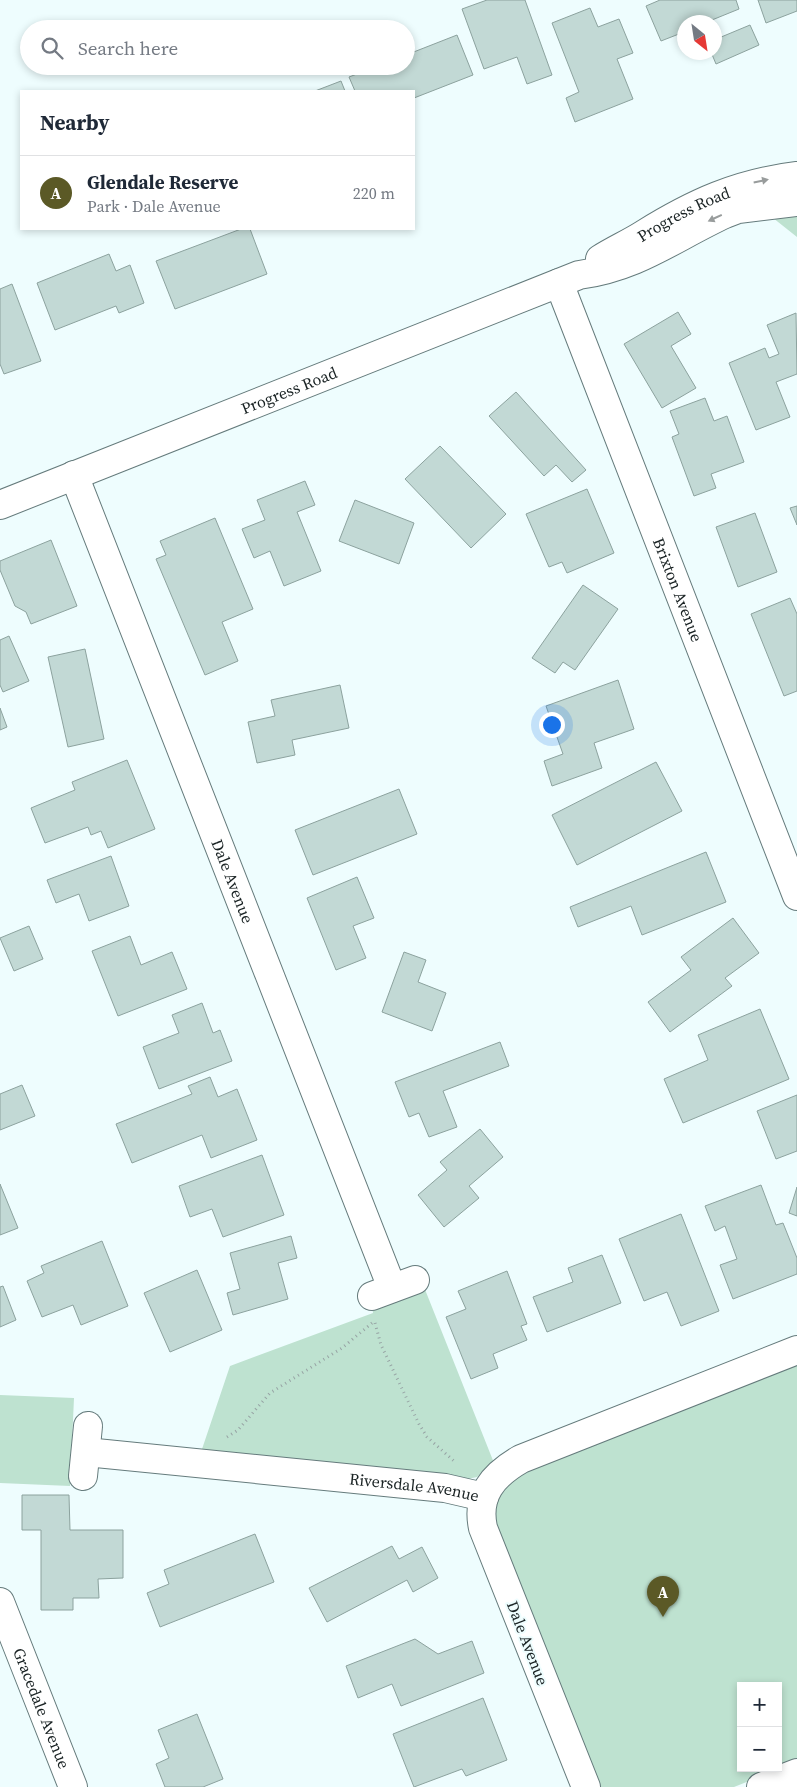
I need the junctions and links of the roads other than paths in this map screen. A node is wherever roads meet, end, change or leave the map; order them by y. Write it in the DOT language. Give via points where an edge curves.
graph roads {
  1 [pos="797,176"];
  2 [pos="797,202"];
  3 [pos="569,279"];
  4 [pos="74,475"];
  5 [pos="0,505"];
  6 [pos="797,896"];
  7 [pos="388,1296"];
  8 [pos="797,1350"];
  9 [pos="86,1451"];
  10 [pos="484,1497"];
  11 [pos="0,1602"];
  12 [pos="797,1773"];
  13 [pos="73,1787"];
  14 [pos="586,1787"];
  15 [pos="761,1787"];
  3 -- 1 [label="street, Progress Road, one-way" via="687,208 747,184"];
  2 -- 3 [label="street, Progress Road, one-way" via="738,209 633,262"];
  3 -- 4 [label="street, Progress Road"];
  3 -- 6 [label="street, Brixton Avenue"];
  4 -- 5 [label="street, Progress Road"];
  4 -- 7 [label="street, Dale Avenue"];
  8 -- 10 [label="street, Riversdale Avenue" via="521,1459 502,1471"];
  9 -- 10 [label="street, Riversdale Avenue" via="445,1488"];
  10 -- 14 [label="street, Dale Avenue" via="481,1507 484,1528"];
  11 -- 13 [label="street, Gracedale Avenue"];
  12 -- 15 [label="street"];
}
